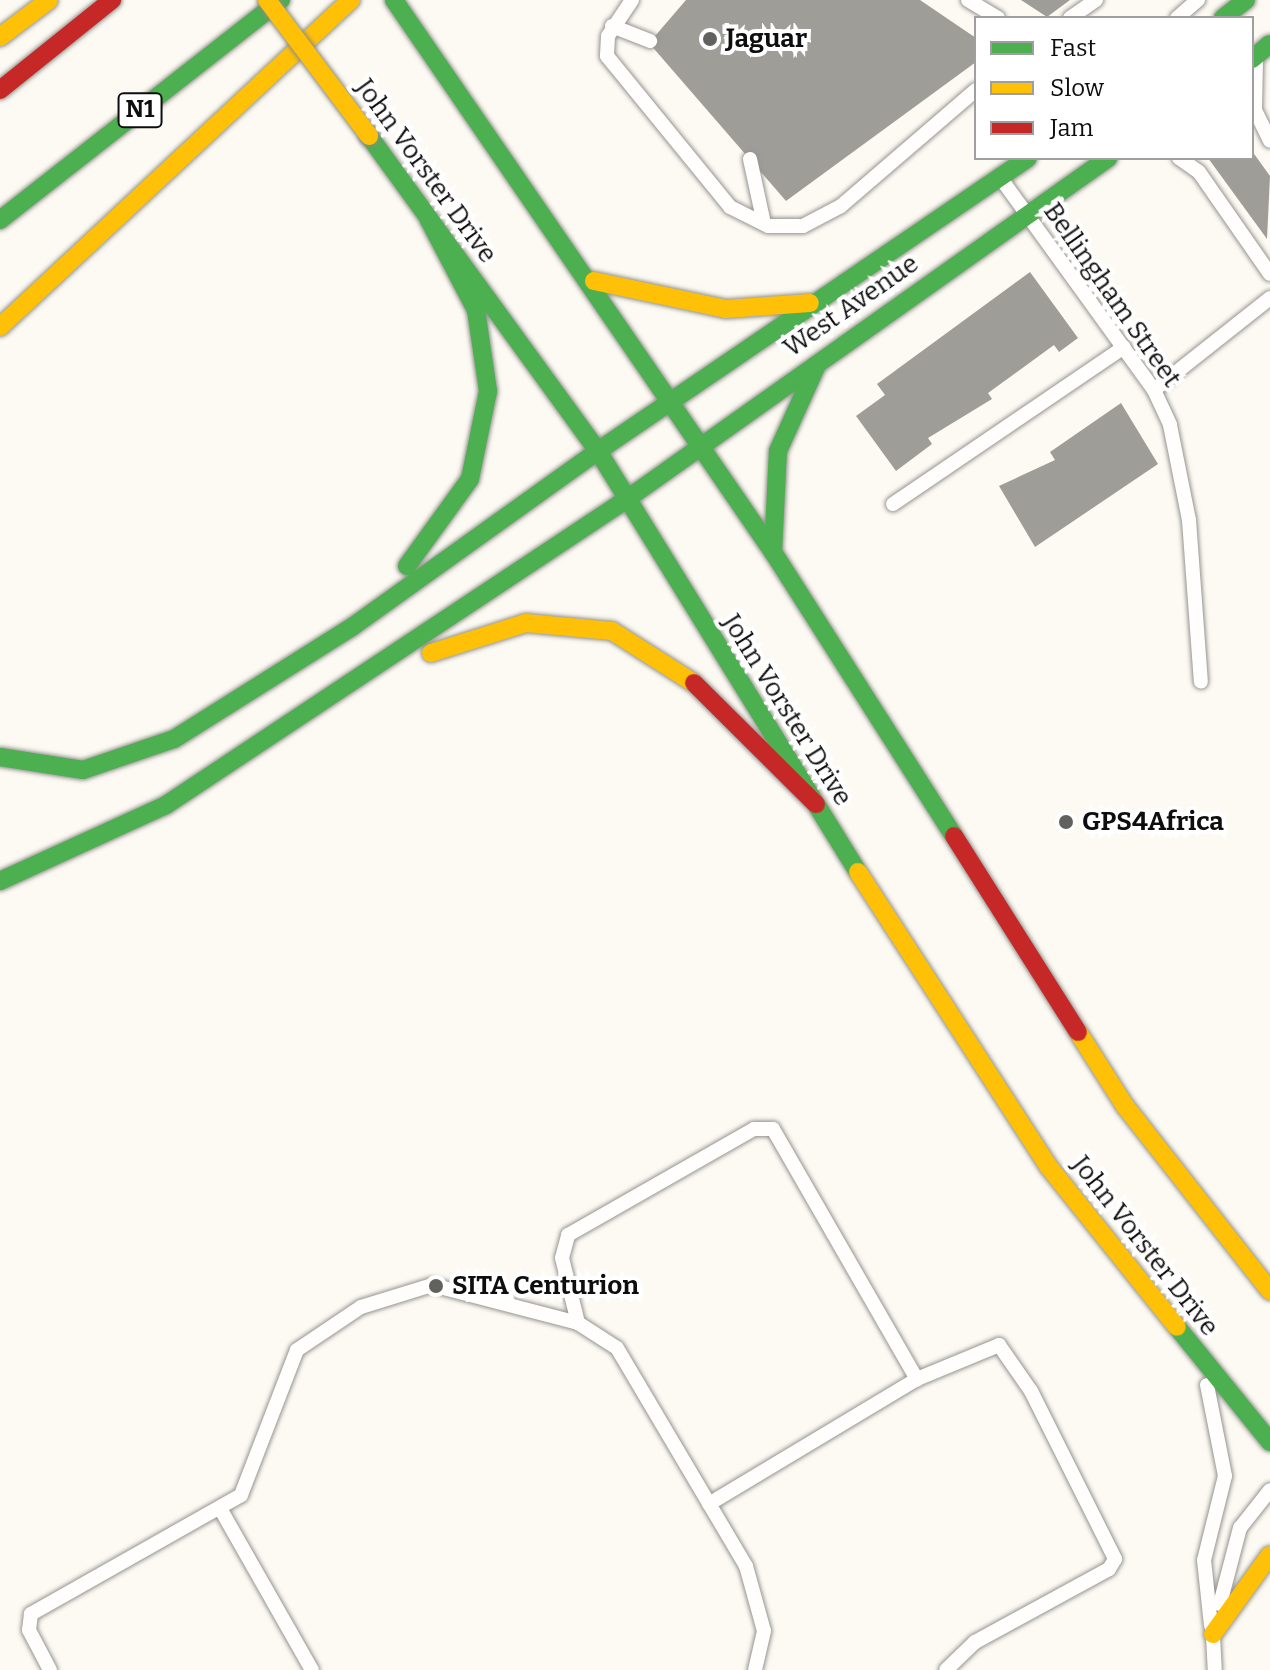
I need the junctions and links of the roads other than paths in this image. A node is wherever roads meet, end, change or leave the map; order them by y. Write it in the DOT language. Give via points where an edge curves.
graph roads {
  1 [pos="49,0"];
  2 [pos="112,0"];
  3 [pos="267,0"];
  4 [pos="281,0"];
  5 [pos="351,0"];
  6 [pos="394,0"];
  7 [pos="632,0"];
  8 [pos="968,0"];
  9 [pos="1096,0"];
  10 [pos="1198,0"];
  11 [pos="1246,0"];
  12 [pos="995,16"];
  13 [pos="1073,16"];
  14 [pos="1179,16"];
  15 [pos="1226,16"];
  16 [pos="612,26"];
  17 [pos="0,37"];
  18 [pos="650,41"];
  19 [pos="1259,53"];
  20 [pos="0,90"];
  21 [pos="974,92"];
  22 [pos="1270,141"];
  23 [pos="750,159"];
  24 [pos="1014,160"];
  25 [pos="1025,160"];
  26 [pos="1105,160"];
  27 [pos="1182,160"];
  28 [pos="1000,178"];
  29 [pos="1026,216"];
  30 [pos="0,220"];
  31 [pos="429,220"];
  32 [pos="764,224"];
  33 [pos="65,258"];
  34 [pos="1270,274"];
  35 [pos="594,281"];
  36 [pos="1270,298"];
  37 [pos="817,302"];
  38 [pos="0,311"];
  39 [pos="0,327"];
  40 [pos="1124,347"];
  41 [pos="822,357"];
  42 [pos="1154,390"];
  43 [pos="669,403"];
  44 [pos="699,445"];
  45 [pos="598,451"];
  46 [pos="627,499"];
  47 [pos="893,504"];
  48 [pos="773,552"];
  49 [pos="352,627"];
  50 [pos="1201,682"];
  51 [pos="328,703"];
  52 [pos="0,757"];
  53 [pos="816,804"];
  54 [pos="0,881"];
  55 [pos="1270,1291"];
  56 [pos="578,1323"];
  57 [pos="1200,1358"];
  58 [pos="917,1379"];
  59 [pos="1270,1442"];
  60 [pos="1270,1490"];
  61 [pos="709,1504"];
  62 [pos="221,1510"];
  63 [pos="1270,1555"];
  64 [pos="1213,1634"];
  65 [pos="50,1670"];
  66 [pos="312,1670"];
  67 [pos="755,1670"];
  68 [pos="946,1670"];
  69 [pos="1215,1670"];
  1 -- 17 [label="main road"];
  2 -- 20 [label="main road"];
  3 -- 31 [label="main road, John Vorster Drive, bridge"];
  4 -- 30 [label="main road, N1"];
  5 -- 33 [label="main road"];
  6 -- 35 [label="main road"];
  7 -- 16 [label="lane"];
  8 -- 12 [label="lane"];
  9 -- 13 [label="lane"];
  10 -- 14 [label="lane"];
  11 -- 15 [label="main road"];
  16 -- 18 [label="lane"];
  16 -- 32 [label="lane" via="607,56 730,207"];
  19 -- 22 [label="lane" via="1255,110"];
  21 -- 32 [label="lane" via="841,206 803,226"];
  23 -- 32 [label="lane"];
  24 -- 28 [label="lane"];
  25 -- 28 [label="main road, West Avenue"];
  26 -- 29 [label="main road, West Avenue"];
  27 -- 34 [label="lane" via="1199,172"];
  28 -- 29 [label="lane, Bellingham Street"];
  28 -- 37 [label="main road, West Avenue"];
  29 -- 40 [label="lane, Bellingham Street"];
  29 -- 41 [label="main road, West Avenue"];
  31 -- 45 [label="main road, John Vorster Drive"];
  31 -- 49 [label="main road" via="476,310 487,357 482,444 440,529"];
  33 -- 38 [label="main road"];
  33 -- 39 [label="main road"];
  35 -- 37 [label="main road" via="726,309"];
  35 -- 43 [label="main road"];
  36 -- 42 [label="lane"];
  37 -- 43 [label="main road, West Avenue"];
  40 -- 42 [label="lane, Bellingham Street"];
  40 -- 47 [label="lane"];
  41 -- 44 [label="main road, West Avenue"];
  41 -- 48 [label="main road" via="778,451"];
  42 -- 50 [label="lane, Bellingham Street" via="1182,470"];
  43 -- 44 [label="main road"];
  43 -- 45 [label="main road, West Avenue"];
  44 -- 46 [label="main road, West Avenue"];
  44 -- 48 [label="main road"];
  45 -- 46 [label="main road, John Vorster Drive"];
  45 -- 49 [label="main road, West Avenue"];
  46 -- 51 [label="main road, West Avenue"];
  46 -- 53 [label="main road, John Vorster Drive"];
  48 -- 55 [label="main road" via="1125,1106"];
  49 -- 52 [label="main road" via="174,739 111,764 43,769"];
  51 -- 53 [label="main road" via="478,634 526,623 590,626 655,652 686,676"];
  51 -- 54 [label="main road" via="166,805"];
  53 -- 57 [label="main road, John Vorster Drive" via="1048,1166"];
  56 -- 58 [label="lane" via="562,1258 568,1235 754,1129 773,1129"];
  56 -- 61 [label="lane" via="634,1369"];
  56 -- 62 [label="lane" via="432,1285 361,1307 297,1350 251,1477"];
  57 -- 59 [label="main road, John Vorster Drive"];
  57 -- 64 [label="lane" via="1225,1476 1203,1574"];
  58 -- 61 [label="lane"];
  58 -- 68 [label="lane" via="999,1345 1115,1555 1109,1569 975,1642"];
  60 -- 64 [label="lane" via="1240,1528"];
  61 -- 67 [label="lane" via="742,1557 762,1613"];
  62 -- 65 [label="lane" via="31,1614 29,1630"];
  62 -- 66 [label="lane"];
  63 -- 64 [label="main road"];
  64 -- 69 [label="lane"];
}
